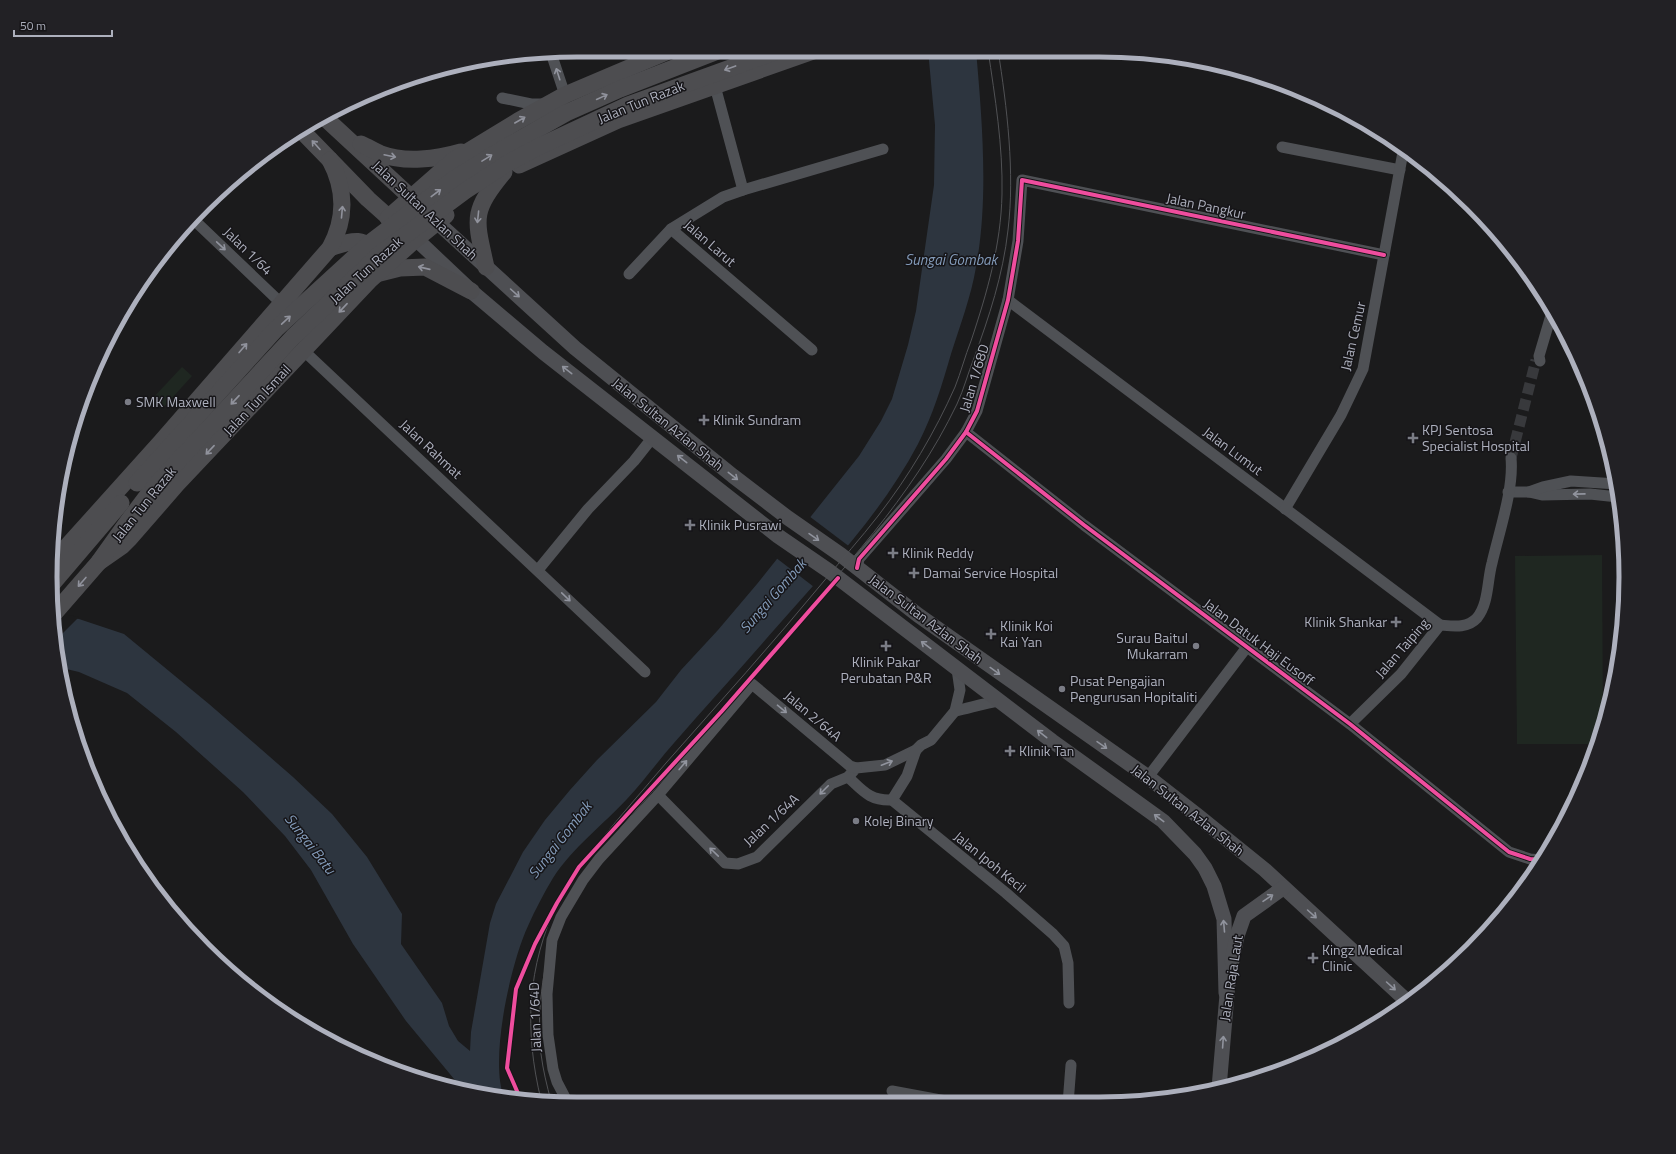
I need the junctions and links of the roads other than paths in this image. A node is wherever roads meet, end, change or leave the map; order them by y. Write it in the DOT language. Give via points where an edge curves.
graph roads {
  1 [pos="655,57"];
  2 [pos="702,57"];
  3 [pos="760,57"];
  4 [pos="796,57"];
  5 [pos="553,58"];
  6 [pos="715,86"];
  7 [pos="565,95"];
  8 [pos="502,98"];
  9 [pos="550,104"];
  10 [pos="328,121"];
  11 [pos="342,133"];
  12 [pos="305,134"];
  13 [pos="1282,147"];
  14 [pos="475,148"];
  15 [pos="883,149"];
  16 [pos="1403,155"];
  17 [pos="330,160"];
  18 [pos="1400,170"];
  19 [pos="504,172"];
  20 [pos="1022,180"];
  21 [pos="743,190"];
  22 [pos="411,196"];
  23 [pos="388,218"];
  24 [pos="197,222"];
  25 [pos="437,222"];
  26 [pos="671,229"];
  27 [pos="416,239"];
  28 [pos="330,248"];
  29 [pos="1384,255"];
  30 [pos="486,267"];
  31 [pos="629,274"];
  32 [pos="374,276"];
  33 [pos="471,291"];
  34 [pos="1008,300"];
  35 [pos="282,304"];
  36 [pos="1550,319"];
  37 [pos="812,350"];
  38 [pos="304,351"];
  39 [pos="1538,359"];
  40 [pos="966,432"];
  41 [pos="653,436"];
  42 [pos="1513,461"];
  43 [pos="1610,484"];
  44 [pos="132,488"];
  45 [pos="1508,492"];
  46 [pos="1529,492"];
  47 [pos="1613,496"];
  48 [pos="1286,509"];
  49 [pos="58,557"];
  50 [pos="58,558"];
  51 [pos="99,562"];
  52 [pos="857,568"];
  53 [pos="538,570"];
  54 [pos="57,578"];
  55 [pos="58,610"];
  56 [pos="1440,625"];
  57 [pos="1247,647"];
  58 [pos="957,668"];
  59 [pos="645,672"];
  60 [pos="752,684"];
  61 [pos="1000,701"];
  62 [pos="955,711"];
  63 [pos="1350,724"];
  64 [pos="916,750"];
  65 [pos="856,768"];
  66 [pos="848,777"];
  67 [pos="1148,777"];
  68 [pos="658,795"];
  69 [pos="892,800"];
  70 [pos="1535,859"];
  71 [pos="1283,888"];
  72 [pos="1226,993"];
  73 [pos="1404,998"];
  74 [pos="1069,1003"];
  75 [pos="1071,1065"];
  76 [pos="1219,1082"];
  77 [pos="892,1091"];
  78 [pos="565,1097"];
  79 [pos="924,1097"];
  80 [pos="1069,1097"];
  1 -- 7 [label="main road"];
  44 -- 2 [label="main road, Jalan Tun Razak, one-way, bridge" via="276,329 371,242 454,179 566,113"];
  3 -- 51 [label="main road, Jalan Tun Razak, one-way, bridge" via="628,104 538,147 465,191 380,254 293,337 154,487"];
  4 -- 6 [label="main road, Jalan Tun Razak"];
  7 -- 5 [label="street, one-way"];
  6 -- 19 [label="main road, Jalan Tun Razak" via="618,120"];
  6 -- 21 [label="street"];
  7 -- 9 [label="main road"];
  8 -- 9 [label="street" via="531,104"];
  14 -- 9 [label="main road, one-way"];
  10 -- 11 [label="main road, Jalan Sultan Azlan Shah"];
  11 -- 14 [label="main road, one-way" via="380,154 391,157 434,158"];
  11 -- 22 [label="main road, Jalan Sultan Azlan Shah"];
  17 -- 12 [label="main road, Jalan Sultan Azlan Shah, one-way"];
  13 -- 18 [label="street"];
  14 -- 19 [label="main road" via="459,170 466,181 478,183"];
  14 -- 22 [label="main road" via="454,160"];
  15 -- 21 [label="street, Jalan Larut"];
  16 -- 18 [label="street, Jalan Cemur"];
  17 -- 23 [label="main road, Jalan Sultan Azlan Shah"];
  28 -- 17 [label="main road, one-way" via="340,228 343,205 340,182"];
  18 -- 29 [label="street, Jalan Cemur"];
  19 -- 25 [label="main road, Jalan Tun Razak"];
  19 -- 30 [label="main road, one-way" via="487,193 478,215 479,237"];
  20 -- 29 [label="street, Jalan Pangkur"];
  20 -- 34 [label="street, Jalan 1/68D" via="1018,241"];
  21 -- 26 [label="street, Jalan Larut" via="723,197"];
  22 -- 23 [label="main road"];
  22 -- 25 [label="main road, Jalan Sultan Azlan Shah"];
  23 -- 27 [label="main road, Jalan Sultan Azlan Shah"];
  24 -- 35 [label="street, Jalan 1/64, one-way"];
  25 -- 27 [label="main road, Jalan Tun Razak"];
  25 -- 30 [label="main road, Jalan Sultan Azlan Shah"];
  26 -- 31 [label="street"];
  26 -- 37 [label="street, Jalan Larut"];
  27 -- 32 [label="main road, Jalan Tun Ismail"];
  27 -- 33 [label="main road, Jalan Sultan Azlan Shah"];
  28 -- 32 [label="main road" via="354,240 365,244 372,251"];
  28 -- 35 [label="main road"];
  29 -- 48 [label="street, Jalan Cemur" via="1367,349 1358,381"];
  30 -- 52 [label="main road, Jalan Sultan Azlan Shah, one-way" via="592,362 733,476"];
  33 -- 32 [label="main road, one-way" via="424,267 400,268"];
  32 -- 38 [label="main road, Jalan Tun Ismail, one-way"];
  41 -- 33 [label="main road, Jalan Sultan Azlan Shah, one-way" via="543,352"];
  34 -- 40 [label="street, Jalan 1/68D" via="978,411"];
  34 -- 48 [label="street, Jalan Lumut"];
  49 -- 35 [label="main road, one-way"];
  36 -- 39 [label="street"];
  38 -- 51 [label="main road, Jalan Tun Ismail, one-way" via="177,484 130,538"];
  38 -- 53 [label="street, Jalan Rahmat"];
  40 -- 52 [label="street, Jalan 1/68D" via="859,560"];
  40 -- 57 [label="street, Jalan Datuk Haji Eusoff" via="1084,525"];
  41 -- 53 [label="street"];
  58 -- 41 [label="main road, Jalan Sultan Azlan Shah, one-way" via="829,571 778,536"];
  42 -- 45 [label="street, Jalan Taiping"];
  43 -- 46 [label="street" via="1571,481"];
  44 -- 50 [label="main road"];
  44 -- 54 [label="main road, Jalan Tun Razak"];
  45 -- 46 [label="street"];
  45 -- 56 [label="street, Jalan Taiping" via="1484,606 1476,619 1467,625"];
  47 -- 46 [label="street, one-way" via="1590,494 1542,496"];
  48 -- 56 [label="street, Jalan Lumut"];
  51 -- 55 [label="main road, Jalan Tun Razak, one-way"];
  52 -- 67 [label="main road, Jalan Sultan Azlan Shah, one-way" via="924,619"];
  53 -- 59 [label="street, Jalan Rahmat, one-way"];
  56 -- 63 [label="street, Jalan Taiping" via="1401,674"];
  57 -- 63 [label="street, Jalan Datuk Haji Eusoff"];
  57 -- 67 [label="street"];
  58 -- 61 [label="main road, Jalan Sultan Azlan Shah"];
  58 -- 62 [label="street" via="960,690"];
  60 -- 65 [label="street, Jalan 2/64A, one-way" via="850,766"];
  68 -- 60 [label="street, Jalan 1/64D, one-way"];
  61 -- 62 [label="street"];
  72 -- 61 [label="main road, Jalan Sultan Azlan Shah, one-way" via="1224,919 1214,886 1195,854 1163,821"];
  62 -- 64 [label="street" via="931,740"];
  63 -- 70 [label="street, Jalan Datuk Haji Eusoff" via="1509,852"];
  65 -- 64 [label="street, one-way" via="885,765"];
  64 -- 69 [label="street" via="907,776"];
  65 -- 66 [label="street, Jalan 1/64A"];
  66 -- 68 [label="street, Jalan 1/64A, one-way" via="831,784 757,857 738,864 725,863"];
  66 -- 69 [label="street" via="868,796 880,801"];
  67 -- 71 [label="main road, Jalan Sultan Azlan Shah" via="1261,867"];
  68 -- 78 [label="street, Jalan 1/64D" via="583,880 561,918 552,940 547,994 548,1035 553,1069"];
  69 -- 74 [label="street, Jalan Ipoh Kecil" via="1006,893 1064,946 1068,963"];
  72 -- 71 [label="main road, Jalan Raja Laut, one-way" via="1237,936 1244,916"];
  71 -- 73 [label="main road, Jalan Sultan Azlan Shah, one-way"];
  76 -- 72 [label="main road, Jalan Raja Laut, one-way"];
  75 -- 80 [label="street"];
  77 -- 79 [label="street"];
}
